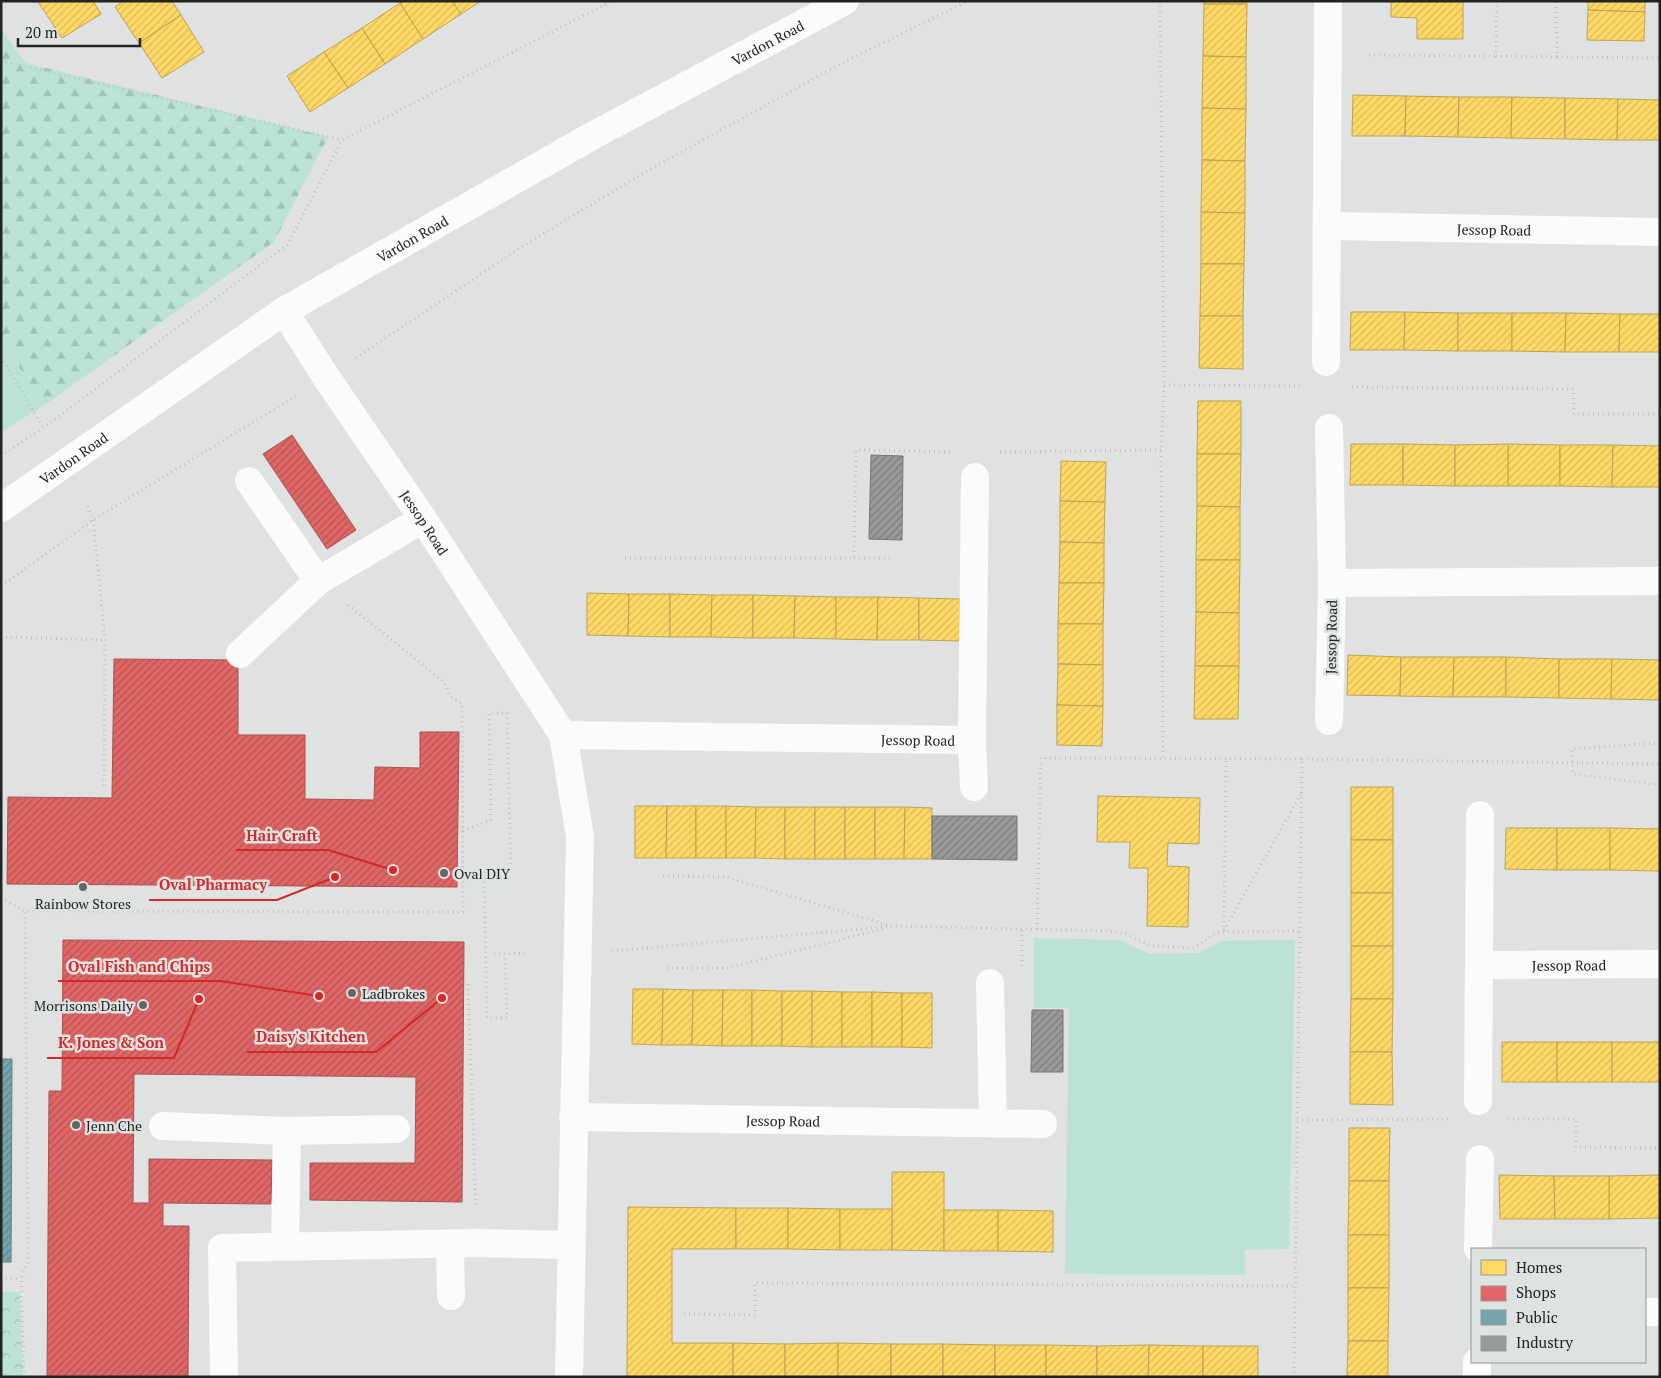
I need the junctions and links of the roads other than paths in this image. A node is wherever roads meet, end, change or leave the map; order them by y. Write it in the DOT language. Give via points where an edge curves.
graph roads {
  1 [pos="845,1"];
  2 [pos="1328,1"];
  3 [pos="1328,226"];
  4 [pos="1660,232"];
  5 [pos="284,311"];
  6 [pos="1326,362"];
  7 [pos="1329,428"];
  8 [pos="975,477"];
  9 [pos="249,481"];
  10 [pos="1,508"];
  11 [pos="423,519"];
  12 [pos="318,580"];
  13 [pos="1660,581"];
  14 [pos="1332,583"];
  15 [pos="240,654"];
  16 [pos="1329,721"];
  17 [pos="563,735"];
  18 [pos="972,740"];
  19 [pos="974,787"];
  20 [pos="1480,815"];
  21 [pos="1660,964"];
  22 [pos="1479,965"];
  23 [pos="990,983"];
  24 [pos="1478,1101"];
  25 [pos="573,1117"];
  26 [pos="993,1124"];
  27 [pos="1043,1124"];
  28 [pos="163,1126"];
  29 [pos="396,1129"];
  30 [pos="287,1131"];
  31 [pos="1480,1159"];
  32 [pos="450,1244"];
  33 [pos="570,1245"];
  34 [pos="285,1246"];
  35 [pos="1478,1248"];
  36 [pos="451,1296"];
  37 [pos="1646,1312"];
  38 [pos="1660,1312"];
  39 [pos="1477,1363"];
  40 [pos="224,1377"];
  41 [pos="569,1377"];
  42 [pos="1477,1377"];
  1 -- 5 [label="street, Vardon Road" via="592,136"];
  2 -- 3 [label="street"];
  3 -- 4 [label="street, Jessop Road"];
  3 -- 6 [label="street"];
  5 -- 10 [label="street, Vardon Road"];
  5 -- 11 [label="street, Jessop Road"];
  7 -- 14 [label="street, Jessop Road"];
  8 -- 18 [label="street, Jessop Road"];
  9 -- 12 [label="street"];
  11 -- 12 [label="street"];
  11 -- 17 [label="street, Jessop Road"];
  12 -- 15 [label="street"];
  13 -- 14 [label="street, Jessop Road"];
  14 -- 16 [label="street, Jessop Road"];
  17 -- 18 [label="street, Jessop Road"];
  17 -- 25 [label="street, Jessop Road" via="580,836"];
  18 -- 19 [label="street, Jessop Road"];
  20 -- 22 [label="street"];
  21 -- 22 [label="street, Jessop Road"];
  22 -- 24 [label="street"];
  23 -- 26 [label="street"];
  25 -- 26 [label="street, Jessop Road"];
  25 -- 33 [label="street, Jessop Road"];
  26 -- 27 [label="street, Jessop Road"];
  28 -- 30 [label="street"];
  29 -- 30 [label="street"];
  30 -- 34 [label="street"];
  31 -- 35 [label="street"];
  32 -- 33 [label="street"];
  32 -- 34 [label="street"];
  32 -- 36 [label="street"];
  33 -- 41 [label="street, Jessop Road"];
  34 -- 40 [label="street" via="222,1248"];
  37 -- 38 [label="street"];
  39 -- 42 [label="street"];
}
